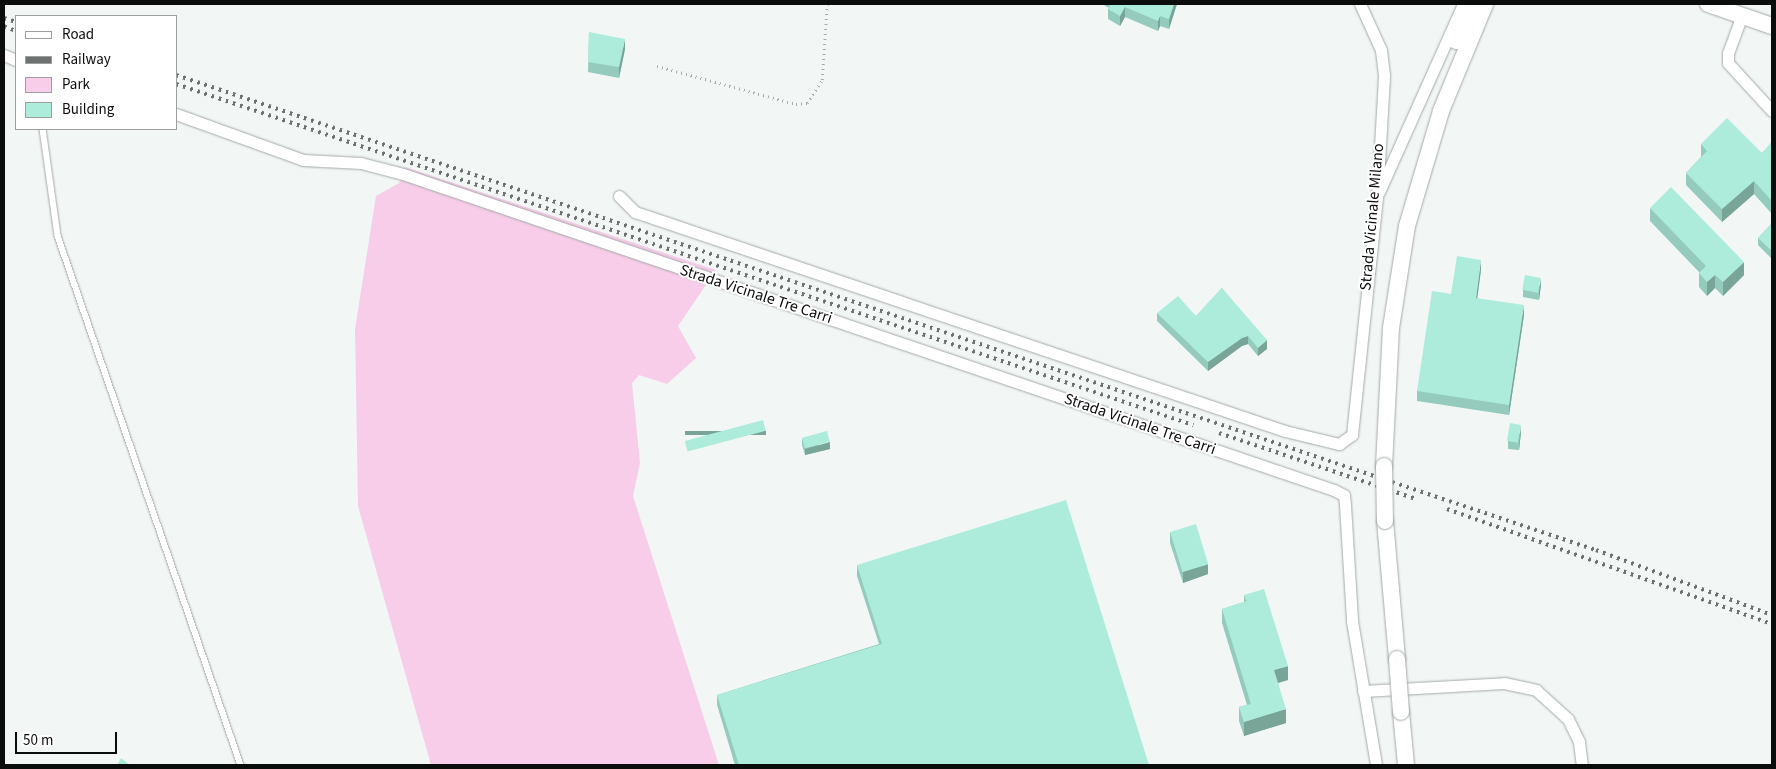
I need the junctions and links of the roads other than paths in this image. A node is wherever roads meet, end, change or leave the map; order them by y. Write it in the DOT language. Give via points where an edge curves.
graph roads {
  1 [pos="1360,4"];
  2 [pos="1485,4"];
  3 [pos="1708,4"];
  4 [pos="1464,5"];
  5 [pos="1742,15"];
  6 [pos="1772,26"];
  7 [pos="1772,112"];
  8 [pos="178,115"];
  9 [pos="43,130"];
  10 [pos="1414,190"];
  11 [pos="619,196"];
  12 [pos="1377,198"];
  13 [pos="1363,690"];
  14 [pos="1404,744"];
  15 [pos="241,765"];
  16 [pos="1376,765"];
  17 [pos="1406,765"];
  18 [pos="1414,765"];
  19 [pos="1582,765"];
  1 -- 12 [label="street, Strada Vicinale Milano" via="1381,50 1384,75"];
  2 -- 10 [label="main road" via="1454,76"];
  3 -- 5 [label="main road"];
  4 -- 10 [label="main road" via="1421,137"];
  4 -- 12 [label="street"];
  5 -- 6 [label="main road"];
  5 -- 7 [label="street" via="1728,53 1728,64"];
  8 -- 13 [label="street, Strada Vicinale Tre Carri" via="303,160 361,163 403,174 1334,490 1344,495 1352,621"];
  9 -- 15 [label="lane" via="58,236"];
  10 -- 14 [label="main road, bridge" via="1391,328 1384,466 1385,521"];
  11 -- 12 [label="street, Strada Vicinale Milano" via="635,212 1309,439 1339,444 1352,436"];
  13 -- 16 [label="street"];
  13 -- 19 [label="street" via="1504,683 1536,690 1568,719 1579,742"];
  14 -- 17 [label="main road"];
  14 -- 18 [label="street"];
}
